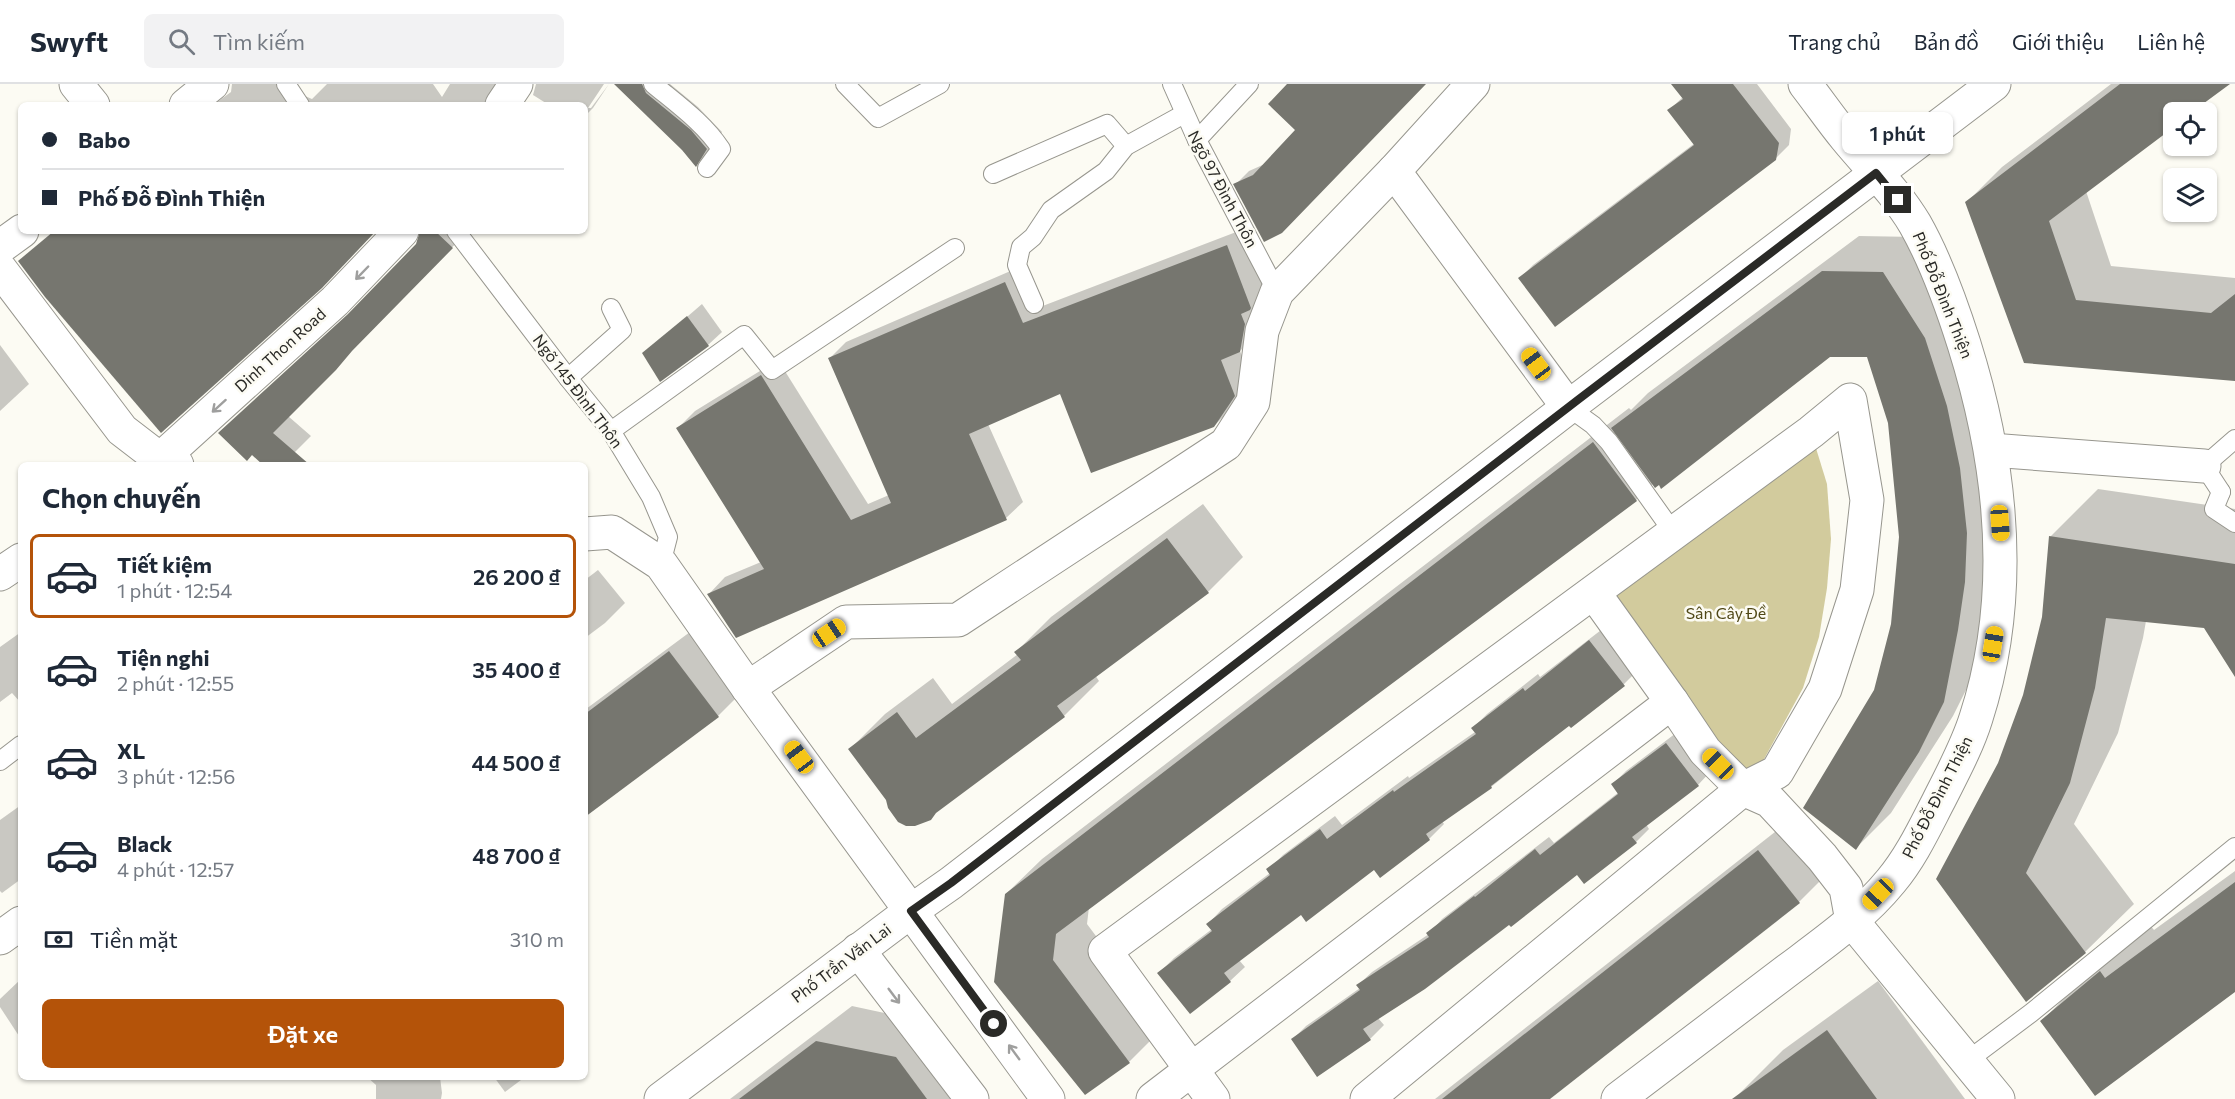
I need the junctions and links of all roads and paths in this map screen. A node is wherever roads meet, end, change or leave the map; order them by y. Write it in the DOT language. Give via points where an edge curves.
graph roads {
  1 [pos="76,84"];
  2 [pos="212,84"];
  3 [pos="286,84"];
  4 [pos="516,84"];
  5 [pos="653,84"];
  6 [pos="845,84"];
  7 [pos="940,84"];
  8 [pos="1172,84"];
  9 [pos="1249,84"];
  10 [pos="1473,84"];
  11 [pos="1805,84"];
  12 [pos="1994,84"];
  13 [pos="91,102"];
  14 [pos="190,102"];
  15 [pos="298,102"];
  16 [pos="505,102"];
  17 [pos="1184,114"];
  18 [pos="1197,140"];
  19 [pos="1126,146"];
  20 [pos="707,168"];
  21 [pos="1394,171"];
  22 [pos="1876,173"];
  23 [pos="993,174"];
  24 [pos="18,234"];
  25 [pos="399,234"];
  26 [pos="458,234"];
  27 [pos="0,247"];
  28 [pos="955,248"];
  29 [pos="0,269"];
  30 [pos="1277,292"];
  31 [pos="1034,304"];
  32 [pos="611,308"];
  33 [pos="568,378"];
  34 [pos="1568,408"];
  35 [pos="611,431"];
  36 [pos="2235,440"];
  37 [pos="1991,450"];
  38 [pos="163,462"];
  39 [pos="165,462"];
  40 [pos="2220,482"];
  41 [pos="2235,524"];
  42 [pos="1673,532"];
  43 [pos="588,534"];
  44 [pos="18,562"];
  45 [pos="661,564"];
  46 [pos="0,574"];
  47 [pos="1594,593"];
  48 [pos="748,688"];
  49 [pos="1672,702"];
  50 [pos="18,747"];
  51 [pos="0,761"];
  52 [pos="1743,789"];
  53 [pos="2235,848"];
  54 [pos="911,911"];
  55 [pos="1852,921"];
  56 [pos="18,925"];
  57 [pos="0,938"];
  58 [pos="858,950"];
  59 [pos="1967,1061"];
  60 [pos="1192,1070"];
  61 [pos="661,1099"];
  62 [pos="972,1099"];
  63 [pos="1048,1099"];
  64 [pos="1153,1099"];
  65 [pos="1213,1099"];
  66 [pos="1367,1099"];
  67 [pos="1618,1099"];
  68 [pos="1998,1099"];
  1 -- 13 [label="street"];
  2 -- 14 [label="street"];
  3 -- 15 [label="lane"];
  4 -- 16 [label="street"];
  5 -- 20 [label="lane" via="714,138 721,149"];
  6 -- 7 [label="lane" via="878,118"];
  8 -- 17 [label="lane, Ngõ 97 Đình Thôn"];
  9 -- 18 [label="lane"];
  10 -- 21 [label="street"];
  11 -- 22 [label="street, Phố Đỗ Đình Thiện"];
  12 -- 22 [label="street, Phố Trần Văn Lai"];
  17 -- 18 [label="lane, Ngõ 97 Đình Thôn"];
  17 -- 19 [label="lane"];
  18 -- 30 [label="lane, Ngõ 97 Đình Thôn"];
  19 -- 23 [label="lane" via="1107,124"];
  19 -- 31 [label="lane" via="1106,171 1051,210 1033,237 1021,247 1017,265"];
  21 -- 30 [label="street"];
  21 -- 34 [label="street"];
  22 -- 34 [label="street, Phố Trần Văn Lai"];
  22 -- 37 [label="street, Phố Đỗ Đình Thiện" via="1913,222 1939,276 1970,362"];
  24 -- 27 [label="street"];
  25 -- 39 [label="street, Dinh Thon Road, one-way" via="335,301"];
  26 -- 33 [label="lane, Ngõ 145 Đình Thôn"];
  28 -- 35 [label="lane" via="772,370 744,335"];
  29 -- 38 [label="street" via="122,430"];
  30 -- 48 [label="street" via="1262,331 1253,402 1226,444 958,620 846,622"];
  32 -- 33 [label="lane" via="622,330"];
  33 -- 35 [label="lane, Ngõ 145 Đình Thôn"];
  34 -- 42 [label="lane" via="1593,424 1609,442"];
  34 -- 54 [label="street, Phố Trần Văn Lai"];
  35 -- 45 [label="lane, Ngõ 145 Đình Thôn" via="651,497 668,537"];
  36 -- 40 [label="lane"];
  37 -- 40 [label="street"];
  37 -- 55 [label="street, Phố Đỗ Đình Thiện" via="2000,523 2001,579 1993,644 1976,719 1919,840 1892,881"];
  40 -- 41 [label="lane" via="2214,509"];
  42 -- 47 [label="street"];
  42 -- 52 [label="street" via="1850,400 1868,500 1857,590 1825,689 1777,772"];
  43 -- 45 [label="street" via="612,532"];
  44 -- 46 [label="street"];
  45 -- 48 [label="street"];
  47 -- 49 [label="street"];
  47 -- 60 [label="street" via="1105,951"];
  48 -- 54 [label="street"];
  49 -- 52 [label="street" via="1705,751"];
  49 -- 60 [label="street"];
  50 -- 51 [label="lane"];
  52 -- 55 [label="street" via="1770,801 1822,857 1846,888"];
  52 -- 66 [label="street"];
  53 -- 59 [label="lane"];
  54 -- 58 [label="street, Phố Trần Văn Lai"];
  63 -- 54 [label="street, one-way"];
  55 -- 59 [label="street"];
  55 -- 67 [label="street, Phố Đỗ Đình Thiện"];
  56 -- 57 [label="street"];
  58 -- 61 [label="street, Phố Trần Văn Lai"];
  58 -- 62 [label="street, one-way"];
  59 -- 68 [label="street"];
  60 -- 64 [label="street"];
  60 -- 65 [label="street"];
}
